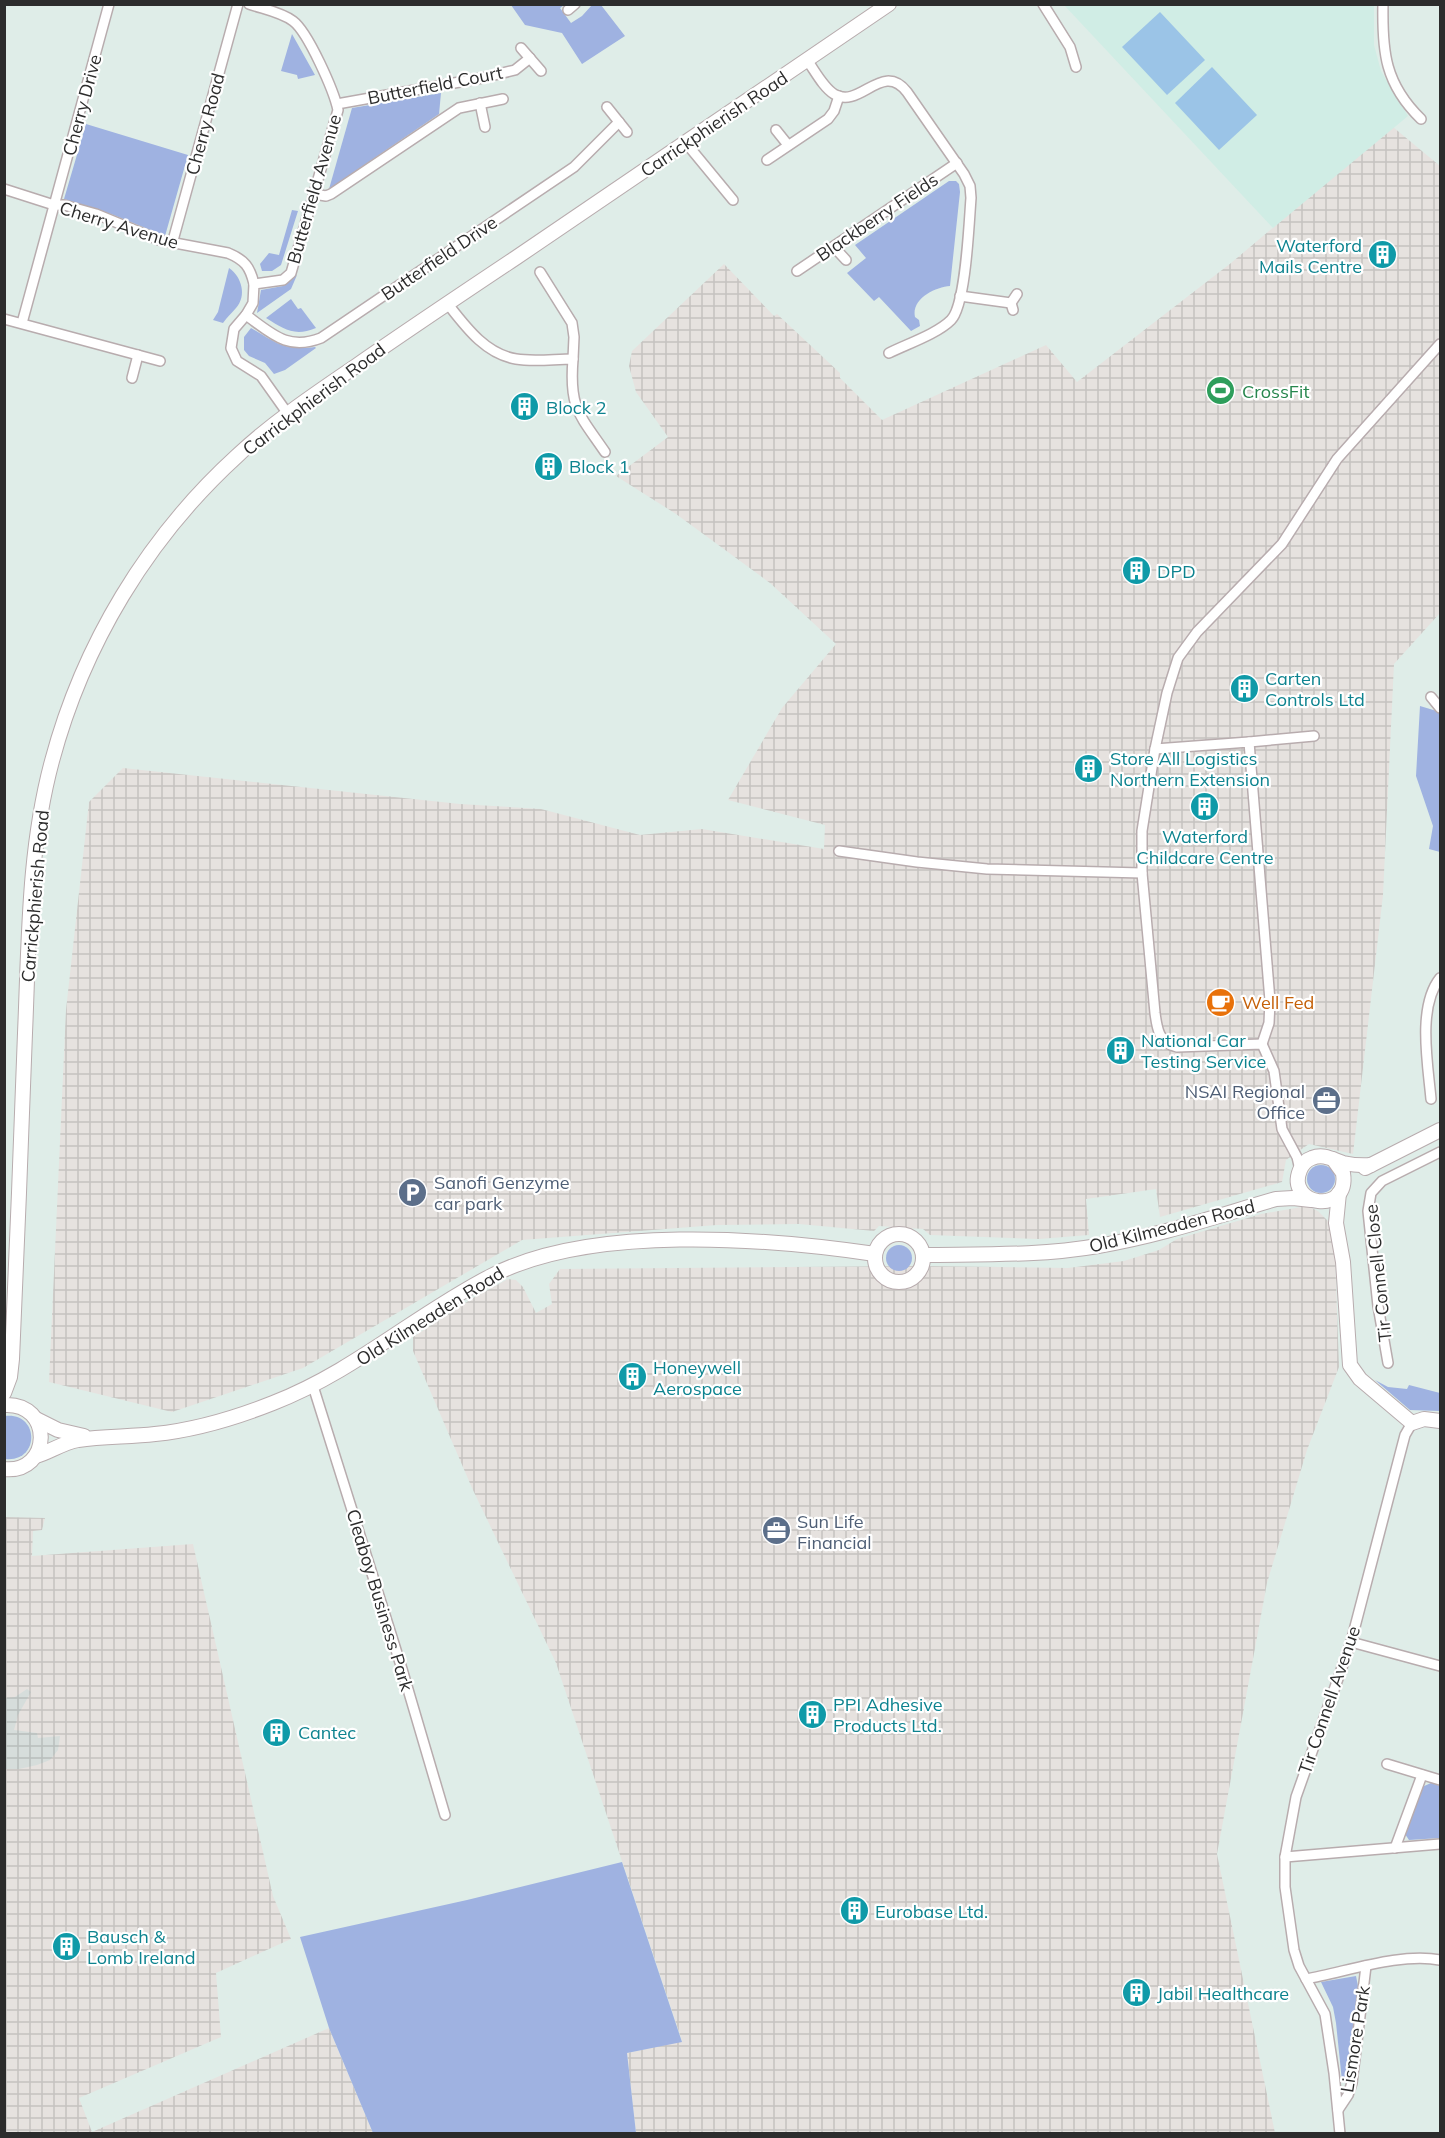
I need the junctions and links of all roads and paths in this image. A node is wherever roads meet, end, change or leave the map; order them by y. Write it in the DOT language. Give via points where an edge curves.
graph roads {
  1 [pos="109,4"];
  2 [pos="238,4"];
  3 [pos="249,4"];
  4 [pos="889,4"];
  5 [pos="1043,4"];
  6 [pos="1383,4"];
  7 [pos="521,48"];
  8 [pos="530,58"];
  9 [pos="807,60"];
  10 [pos="1076,67"];
  11 [pos="541,70"];
  12 [pos="839,96"];
  13 [pos="503,99"];
  14 [pos="480,103"];
  15 [pos="337,104"];
  16 [pos="607,107"];
  17 [pos="1420,119"];
  18 [pos="619,122"];
  19 [pos="485,127"];
  20 [pos="776,130"];
  21 [pos="627,132"];
  22 [pos="686,143"];
  23 [pos="788,145"];
  24 [pos="767,160"];
  25 [pos="957,163"];
  26 [pos="4,189"];
  27 [pos="314,194"];
  28 [pos="733,200"];
  29 [pos="54,205"];
  30 [pos="172,244"];
  31 [pos="834,247"];
  32 [pos="846,260"];
  33 [pos="797,271"];
  34 [pos="540,273"];
  35 [pos="254,284"];
  36 [pos="1017,294"];
  37 [pos="960,296"];
  38 [pos="447,303"];
  39 [pos="246,315"];
  40 [pos="4,319"];
  41 [pos="22,323"];
  42 [pos="1440,344"];
  43 [pos="889,353"];
  44 [pos="138,355"];
  45 [pos="573,359"];
  46 [pos="160,361"];
  47 [pos="132,378"];
  48 [pos="288,414"];
  49 [pos="605,452"];
  50 [pos="1431,697"];
  51 [pos="1440,708"];
  52 [pos="1314,736"];
  53 [pos="1249,742"];
  54 [pos="1155,749"];
  55 [pos="839,851"];
  56 [pos="1142,873"];
  57 [pos="1440,978"];
  58 [pos="1262,1044"];
  59 [pos="1431,1099"];
  60 [pos="1440,1130"];
  61 [pos="1288,1140"];
  62 [pos="1440,1152"];
  63 [pos="1326,1158"];
  64 [pos="1371,1165"];
  65 [pos="1299,1173"];
  66 [pos="1341,1190"];
  67 [pos="1276,1199"];
  68 [pos="1313,1201"];
  69 [pos="1336,1223"];
  70 [pos="875,1254"];
  71 [pos="923,1255"];
  72 [pos="12,1359"];
  73 [pos="1388,1363"];
  74 [pos="313,1386"];
  75 [pos="4,1393"];
  76 [pos="4,1405"];
  77 [pos="32,1414"];
  78 [pos="1440,1421"];
  79 [pos="1412,1424"];
  80 [pos="103,1437"];
  81 [pos="36,1456"];
  82 [pos="4,1469"];
  83 [pos="1351,1642"];
  84 [pos="1440,1666"];
  85 [pos="1387,1764"];
  86 [pos="1422,1775"];
  87 [pos="1440,1780"];
  88 [pos="445,1815"];
  89 [pos="1440,1844"];
  90 [pos="1395,1848"];
  91 [pos="1285,1857"];
  92 [pos="1440,1960"];
  93 [pos="1366,1966"];
  94 [pos="1306,1979"];
  95 [pos="1338,2110"];
  96 [pos="1340,2133"];
  1 -- 29 [label="street, Cherry Drive"];
  2 -- 30 [label="street, Cherry Road"];
  3 -- 15 [label="street, Butterfield Avenue" via="298,25"];
  4 -- 9 [label="street, Carrickphierish Road"];
  5 -- 10 [label="street" via="1070,47"];
  6 -- 17 [label="street" via="1389,72 1404,101"];
  7 -- 8 [label="street, Butterfield Court"];
  8 -- 11 [label="street, Butterfield Court"];
  8 -- 15 [label="street, Butterfield Court" via="514,70 482,78"];
  9 -- 12 [label="street" via="828,89"];
  9 -- 22 [label="street, Carrickphierish Road"];
  12 -- 23 [label="street" via="828,118"];
  12 -- 25 [label="street, Blackberry Fields" via="853,96 883,81 900,85"];
  13 -- 14 [label="street"];
  14 -- 19 [label="street"];
  14 -- 27 [label="street" via="459,108 331,194"];
  15 -- 27 [label="street, Butterfield Avenue"];
  16 -- 18 [label="street"];
  18 -- 21 [label="street"];
  18 -- 39 [label="street, Butterfield Drive" via="574,167 321,338 306,343 288,342"];
  20 -- 23 [label="street"];
  22 -- 28 [label="street"];
  22 -- 38 [label="street, Carrickphierish Road"];
  23 -- 24 [label="street"];
  25 -- 31 [label="street, Blackberry Fields"];
  25 -- 37 [label="street, Blackberry Fields" via="971,193"];
  26 -- 29 [label="street, Cherry Avenue"];
  27 -- 35 [label="street, Butterfield Avenue" via="291,273 284,280"];
  29 -- 30 [label="street, Cherry Avenue" via="96,214"];
  29 -- 41 [label="street, Cherry Drive"];
  30 -- 35 [label="street, Cherry Avenue" via="239,257 249,267"];
  31 -- 32 [label="street"];
  31 -- 33 [label="street, Blackberry Fields"];
  34 -- 45 [label="street" via="572,323"];
  35 -- 39 [label="street" via="253,303"];
  36 -- 37 [label="street" via="1012,306"];
  37 -- 43 [label="street, Blackberry Fields" via="956,313 948,322"];
  38 -- 45 [label="street" via="476,338 496,352 516,359"];
  38 -- 48 [label="street, Carrickphierish Road"];
  39 -- 48 [label="street" via="237,325 231,348 243,366 261,376"];
  40 -- 41 [label="street"];
  41 -- 44 [label="street"];
  42 -- 54 [label="street" via="1337,459 1282,544 1184,648 1171,679"];
  44 -- 46 [label="street"];
  44 -- 47 [label="street"];
  45 -- 49 [label="street" via="573,402"];
  48 -- 72 [label="street, Carrickphierish Road" via="212,480 150,552 101,634 74,693 52,760 39,822 31,896"];
  50 -- 51 [label="street"];
  52 -- 53 [label="street"];
  53 -- 54 [label="street"];
  53 -- 58 [label="street" via="1270,1001 1269,1023"];
  54 -- 56 [label="street" via="1143,819"];
  55 -- 56 [label="street" via="987,869"];
  56 -- 58 [label="street" via="1156,1022 1162,1040 1184,1048"];
  57 -- 59 [label="street" via="1432,992 1426,1035"];
  58 -- 61 [label="street" via="1274,1071 1281,1123"];
  60 -- 64 [label="street"];
  61 -- 63 [label="street" via="1305,1153"];
  61 -- 65 [label="street" via="1297,1156"];
  62 -- 73 [label="street, Tir Connell Close" via="1382,1181 1369,1197 1376,1289"];
  63 -- 64 [label="street"];
  63 -- 65 [label="street" via="1306,1161"];
  63 -- 66 [label="street" via="1343,1173"];
  64 -- 66 [label="street" via="1353,1176"];
  65 -- 67 [label="street, Old Kilmeaden Road" via="1288,1190"];
  65 -- 68 [label="street" via="1300,1190"];
  66 -- 68 [label="street" via="1329,1201"];
  66 -- 69 [label="street"];
  67 -- 68 [label="street, Old Kilmeaden Road"];
  67 -- 71 [label="street, Old Kilmeaden Road" via="1099,1246 1042,1252"];
  68 -- 69 [label="street" via="1327,1210"];
  69 -- 79 [label="street" via="1343,1256 1350,1365 1360,1379"];
  70 -- 71 [label="street" via="886,1238 901,1234 916,1240"];
  70 -- 71 [label="street" via="879,1271 899,1282 908,1281 920,1271"];
  70 -- 74 [label="street, Old Kilmeaden Road" via="794,1243 682,1241 609,1245 547,1255 520,1262 477,1283"];
  72 -- 75 [label="street, Carrickphierish Road"];
  72 -- 77 [label="street, Carrickphierish Road" via="14,1383"];
  74 -- 80 [label="street, Old Kilmeaden Road" via="202,1426"];
  74 -- 88 [label="street, Cleaboy Business Park"];
  76 -- 77 [label="street, Old Kilmeaden Road" via="19,1406"];
  77 -- 80 [label="street, Old Kilmeaden Road" via="69,1433"];
  77 -- 81 [label="street" via="42,1435"];
  78 -- 79 [label="street" via="1424,1419"];
  79 -- 83 [label="street, Tir Connell Avenue" via="1405,1436"];
  80 -- 81 [label="street, Old Kilmeaden Road" via="63,1444"];
  81 -- 82 [label="street, Old Kilmeaden Road" via="24,1466"];
  83 -- 84 [label="street"];
  83 -- 91 [label="street, Tir Connell Avenue" via="1299,1787"];
  85 -- 86 [label="street"];
  86 -- 87 [label="street"];
  86 -- 90 [label="street"];
  89 -- 90 [label="street"];
  90 -- 91 [label="street"];
  91 -- 94 [label="street, Tir Connell Avenue" via="1293,1940"];
  92 -- 93 [label="street, Lismore Park"];
  93 -- 94 [label="street, Lismore Park"];
  93 -- 95 [label="street, Lismore Park" via="1352,2083"];
  94 -- 95 [label="street, Lismore Park" via="1324,2014"];
  95 -- 96 [label="street, Lismore Park"];
}
